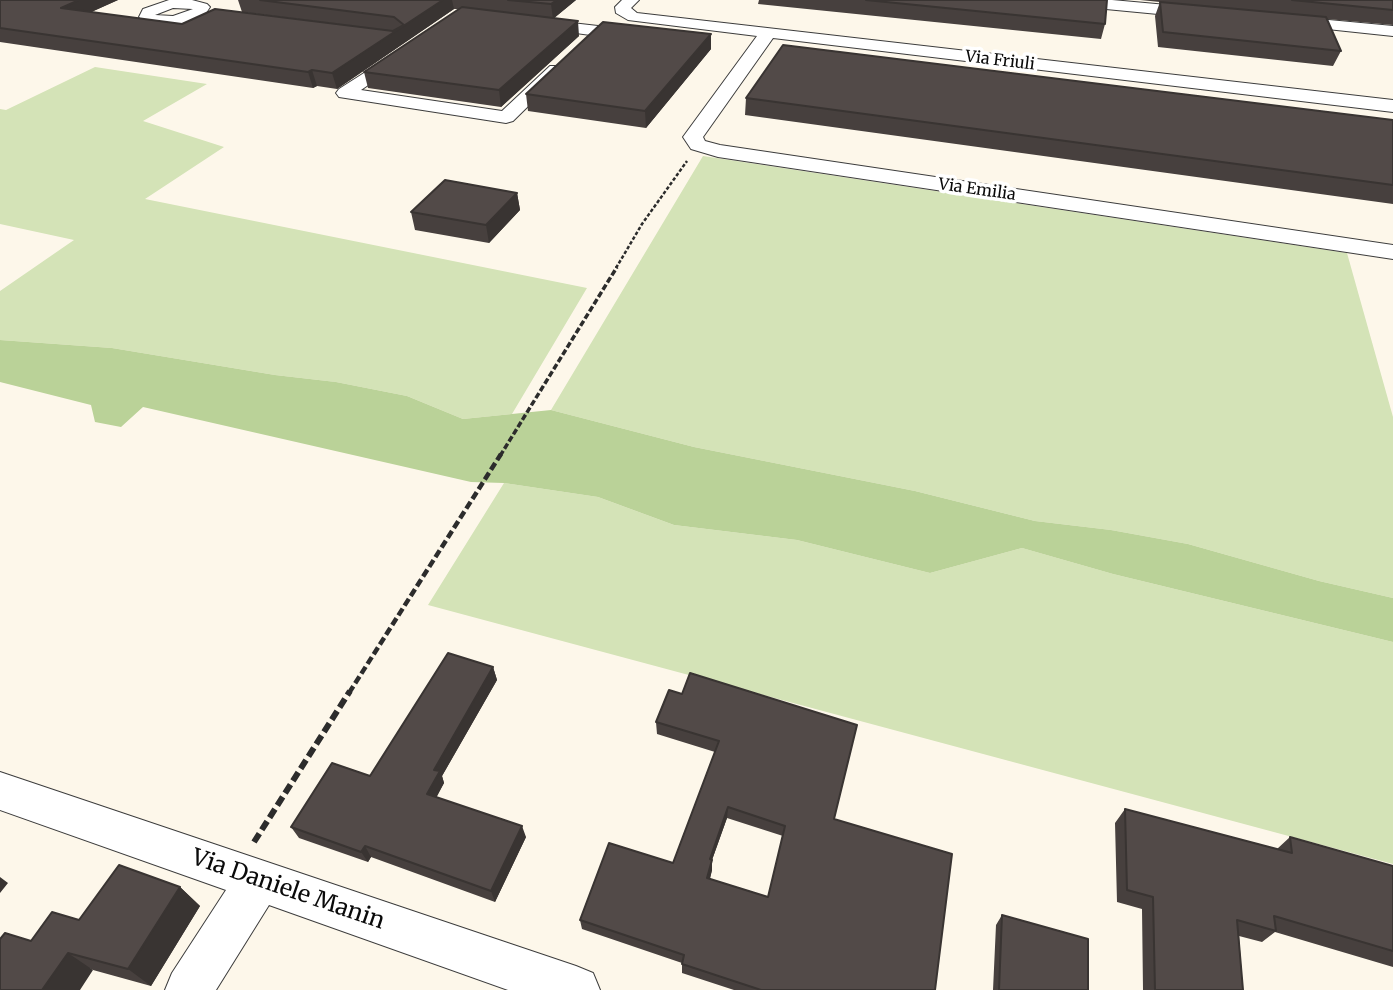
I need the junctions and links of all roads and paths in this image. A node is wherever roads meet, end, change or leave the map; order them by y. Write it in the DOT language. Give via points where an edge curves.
graph roads {
  1 [pos="1064,0"];
  2 [pos="172,2"];
  3 [pos="628,7"];
  4 [pos="205,8"];
  5 [pos="1216,15"];
  6 [pos="1270,20"];
  7 [pos="515,21"];
  8 [pos="598,31"];
  9 [pos="1393,32"];
  10 [pos="768,33"];
  11 [pos="414,46"];
  12 [pos="1393,106"];
  13 [pos="698,145"];
  14 [pos="1393,251"];
  15 [pos="0,791"];
  16 [pos="247,876"];
  17 [pos="189,990"];
  18 [pos="576,990"];
  1 -- 5 [label="street"];
  2 -- 4 [label="street"];
  2 -- 4 [label="street" via="148,12 147,17 168,21"];
  3 -- 8 [label="street"];
  3 -- 10 [label="street, Via Friuli" via="634,17"];
  6 -- 9 [label="street"];
  7 -- 8 [label="street"];
  8 -- 11 [label="street" via="506,117 345,93"];
  10 -- 12 [label="street, Via Friuli"];
  10 -- 13 [label="street" via="693,137"];
  13 -- 14 [label="street, Via Emilia"];
  13 -- 16 [label="path" via="642,224"];
  15 -- 16 [label="street, Via Daniele Manin"];
  16 -- 17 [label="street"];
  16 -- 18 [label="street, Via Daniele Manin"];
}
